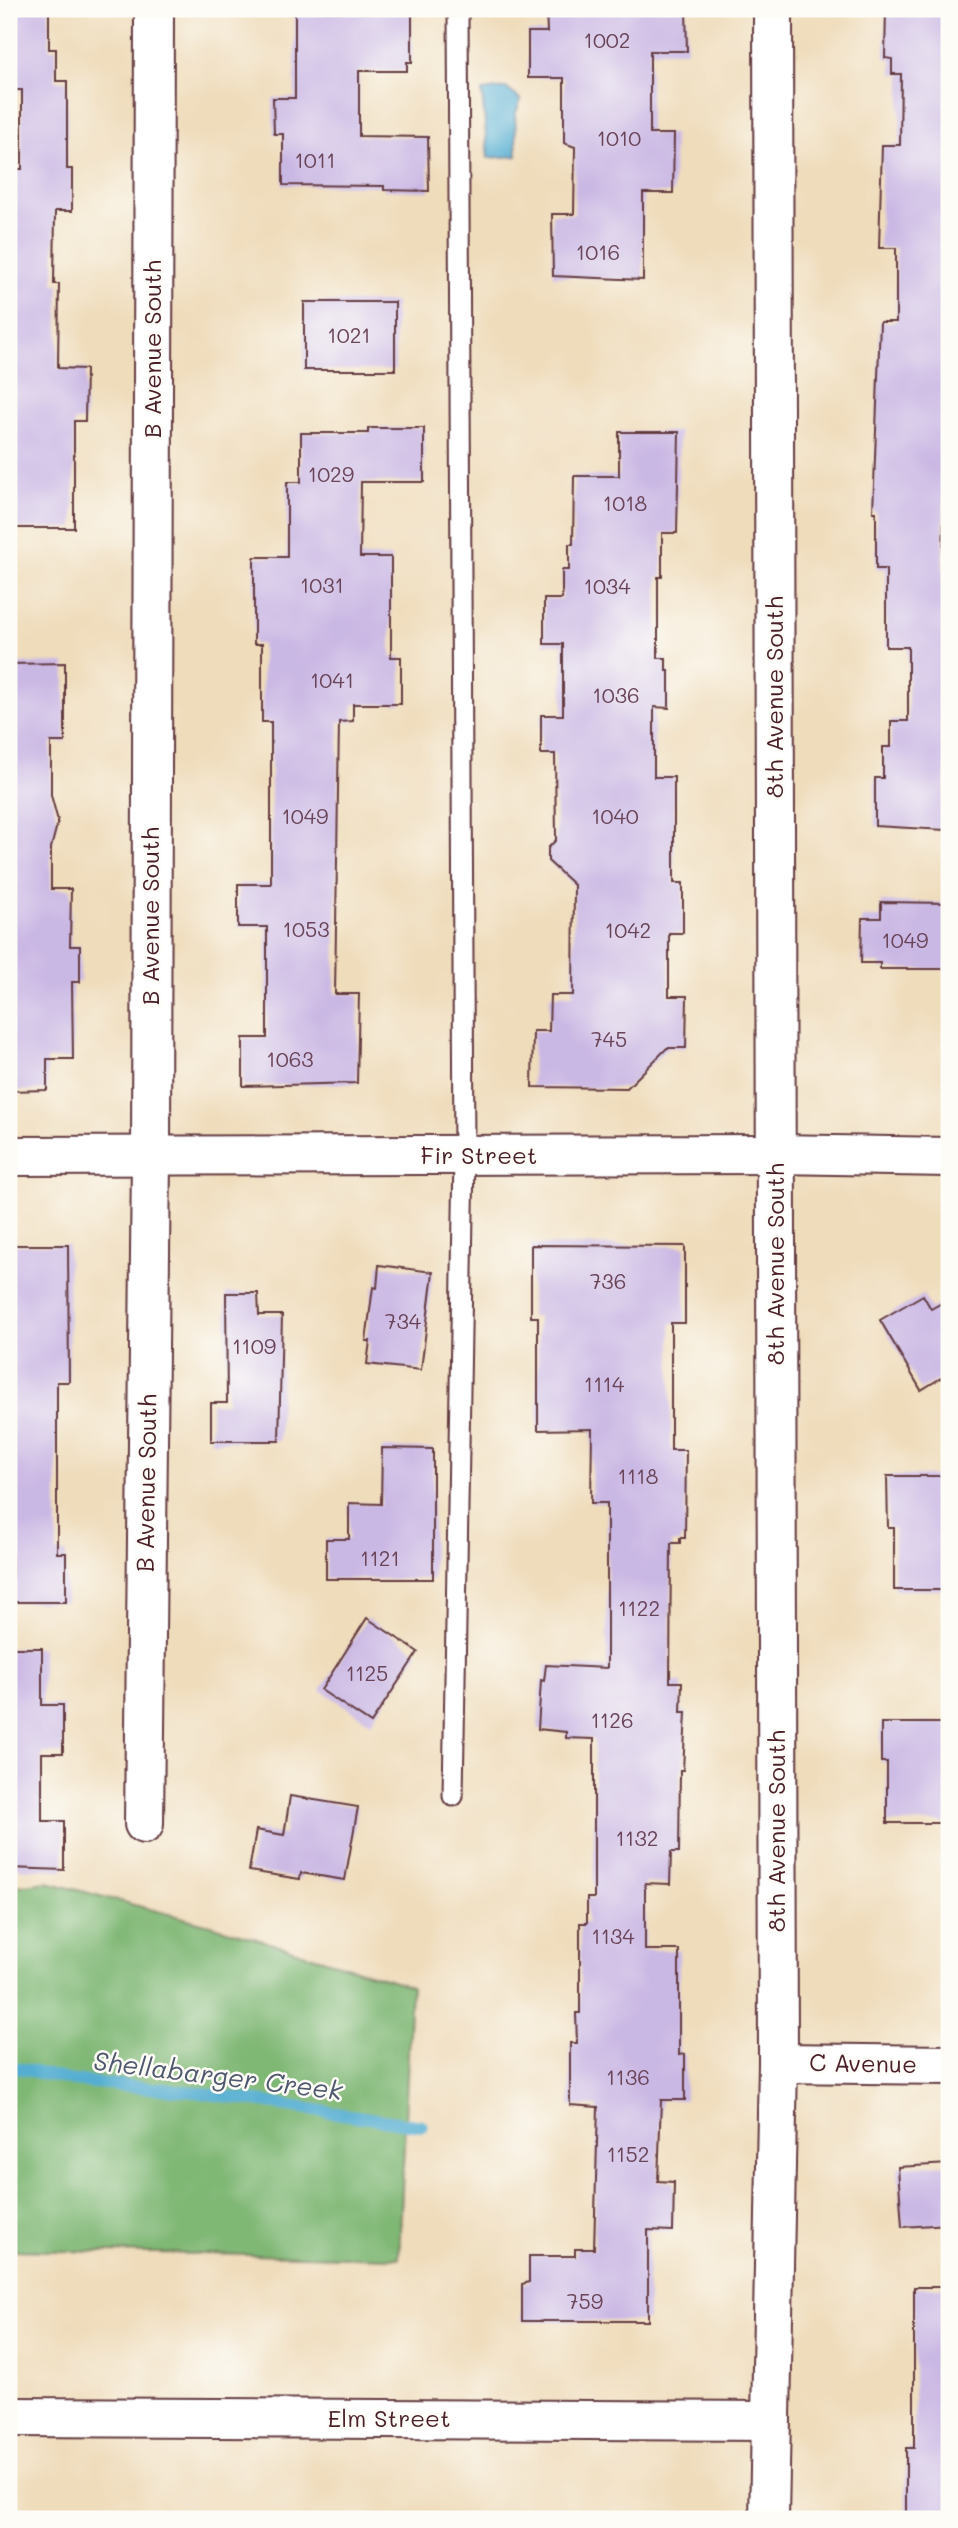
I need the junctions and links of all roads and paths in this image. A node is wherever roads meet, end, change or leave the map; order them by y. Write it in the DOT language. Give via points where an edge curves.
graph roads {
  1 [pos="154,9"];
  2 [pos="458,9"];
  3 [pos="773,9"];
  4 [pos="776,1154"];
  5 [pos="9,1156"];
  6 [pos="464,1156"];
  7 [pos="949,1157"];
  8 [pos="151,1158"];
  9 [pos="453,1796"];
  10 [pos="144,1824"];
  11 [pos="778,2063"];
  12 [pos="949,2065"];
  13 [pos="9,2417"];
  14 [pos="770,2421"];
  15 [pos="769,2519"];
  1 -- 8 [label="street, B Avenue South"];
  2 -- 6 [label="lane"];
  3 -- 4 [label="street, 8th Avenue South"];
  4 -- 6 [label="street, Fir Street"];
  4 -- 7 [label="street, Fir Street"];
  4 -- 11 [label="street, 8th Avenue South"];
  5 -- 8 [label="street, Fir Street"];
  6 -- 8 [label="street, Fir Street"];
  6 -- 9 [label="lane"];
  8 -- 10 [label="street, B Avenue South"];
  11 -- 12 [label="street, C Avenue"];
  11 -- 14 [label="street, 8th Avenue South"];
  13 -- 14 [label="street, Elm Street"];
  14 -- 15 [label="street, 8th Avenue South"];
}
